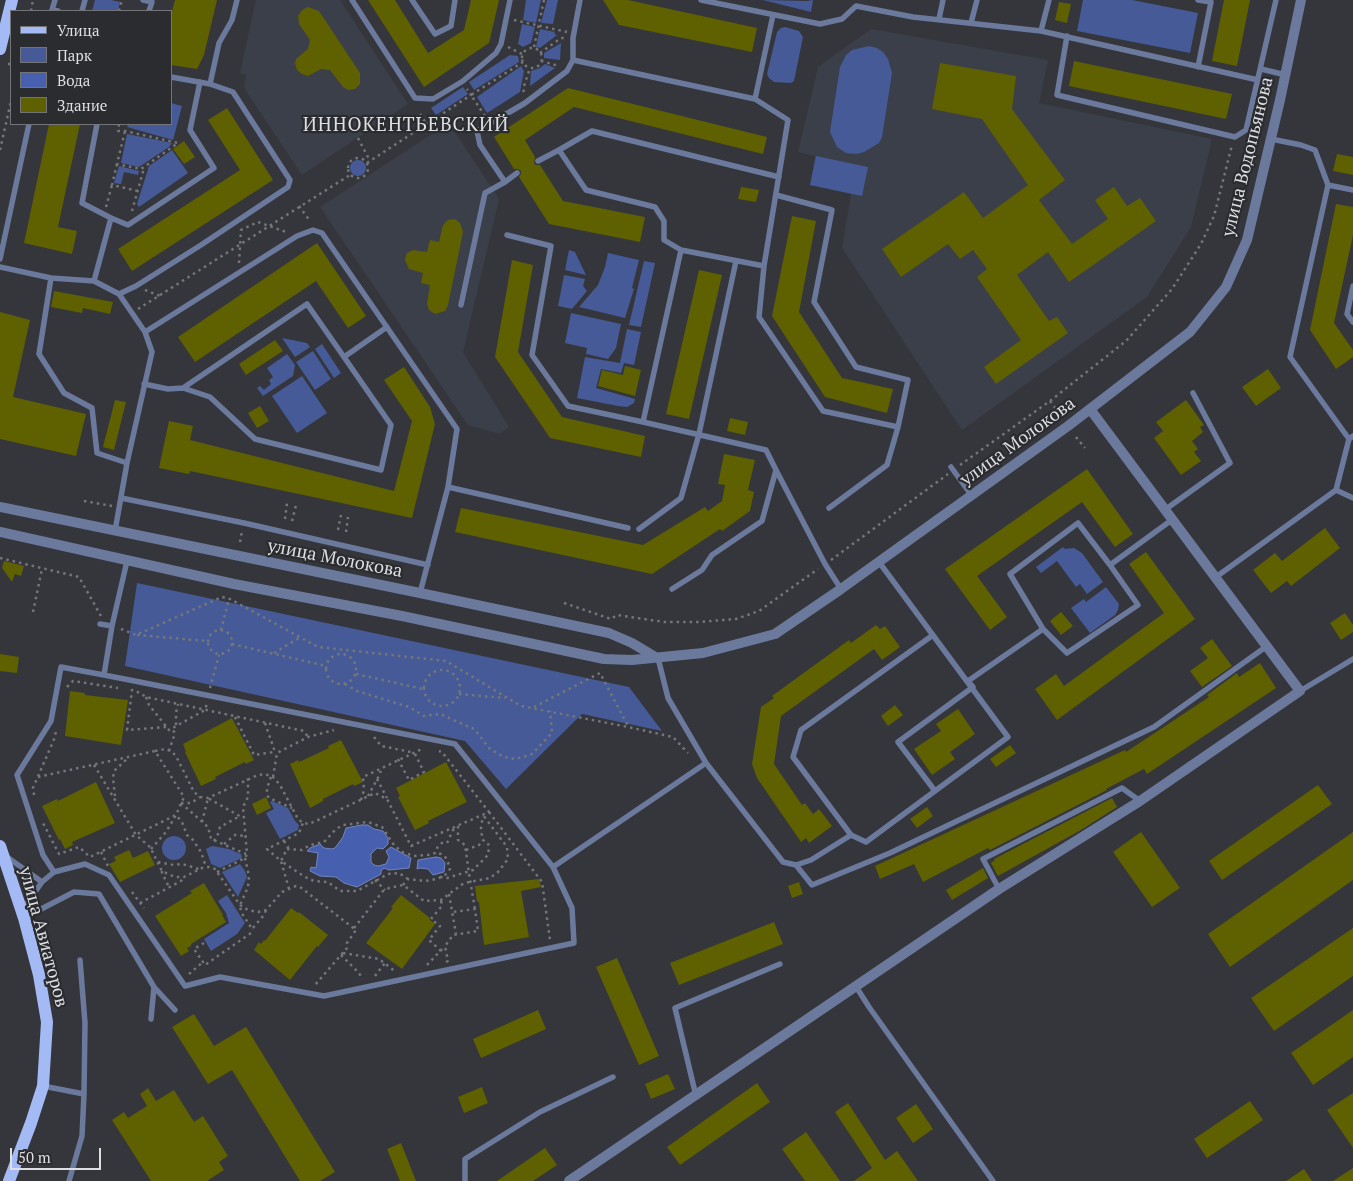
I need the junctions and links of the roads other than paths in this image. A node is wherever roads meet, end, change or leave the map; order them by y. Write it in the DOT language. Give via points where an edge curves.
graph roads {
  1 [pos="143,0"];
  2 [pos="237,0"];
  3 [pos="352,0"];
  4 [pos="412,0"];
  5 [pos="455,0"];
  6 [pos="510,0"];
  7 [pos="580,0"];
  8 [pos="701,0"];
  9 [pos="943,0"];
  10 [pos="976,0"];
  11 [pos="1049,0"];
  12 [pos="1198,0"];
  13 [pos="1276,0"];
  14 [pos="1301,0"];
  15 [pos="856,3"];
  16 [pos="149,10"];
  17 [pos="10,11"];
  18 [pos="773,15"];
  19 [pos="938,19"];
  20 [pos="971,23"];
  21 [pos="1041,31"];
  22 [pos="1067,36"];
  23 [pos="4,43"];
  24 [pos="572,60"];
  25 [pos="1198,66"];
  26 [pos="1261,69"];
  27 [pos="1286,75"];
  28 [pos="172,77"];
  29 [pos="1258,80"];
  30 [pos="200,82"];
  31 [pos="210,84"];
  32 [pos="755,99"];
  33 [pos="29,125"];
  34 [pos="98,125"];
  35 [pos="1271,139"];
  36 [pos="558,150"];
  37 [pos="538,161"];
  38 [pos="517,174"];
  39 [pos="779,177"];
  40 [pos="505,182"];
  41 [pos="1328,185"];
  42 [pos="1353,190"];
  43 [pos="776,196"];
  44 [pos="111,218"];
  45 [pos="507,235"];
  46 [pos="681,250"];
  47 [pos="0,259"];
  48 [pos="736,261"];
  49 [pos="0,266"];
  50 [pos="764,266"];
  51 [pos="51,278"];
  52 [pos="94,281"];
  53 [pos="1353,286"];
  54 [pos="119,294"];
  55 [pos="461,305"];
  56 [pos="1353,322"];
  57 [pos="387,327"];
  58 [pos="145,332"];
  59 [pos="344,357"];
  60 [pos="144,384"];
  61 [pos="184,388"];
  62 [pos="1193,393"];
  63 [pos="1090,409"];
  64 [pos="643,422"];
  65 [pos="898,427"];
  66 [pos="699,434"];
  67 [pos="1351,437"];
  68 [pos="127,463"];
  69 [pos="952,469"];
  70 [pos="776,470"];
  71 [pos="448,487"];
  72 [pos="1336,490"];
  73 [pos="972,496"];
  74 [pos="121,498"];
  75 [pos="1353,498"];
  76 [pos="0,507"];
  77 [pos="829,508"];
  78 [pos="1166,509"];
  79 [pos="1173,519"];
  80 [pos="628,528"];
  81 [pos="639,529"];
  82 [pos="114,531"];
  83 [pos="0,532"];
  84 [pos="127,561"];
  85 [pos="879,562"];
  86 [pos="428,565"];
  87 [pos="1110,565"];
  88 [pos="1216,577"];
  89 [pos="672,589"];
  90 [pos="841,589"];
  91 [pos="420,592"];
  92 [pos="1043,630"];
  93 [pos="932,635"];
  94 [pos="1267,646"];
  95 [pos="658,658"];
  96 [pos="1353,659"];
  97 [pos="104,675"];
  98 [pos="968,681"];
  99 [pos="973,688"];
  100 [pos="1300,691"];
  101 [pos="706,763"];
  102 [pos="935,791"];
  103 [pos="1140,802"];
  104 [pos="851,835"];
  105 [pos="1,850"];
  106 [pos="796,865"];
  107 [pos="553,867"];
  108 [pos="54,872"];
  109 [pos="42,882"];
  110 [pos="999,889"];
  111 [pos="22,914"];
  112 [pos="80,960"];
  113 [pos="780,964"];
  114 [pos="855,985"];
  115 [pos="154,987"];
  116 [pos="175,1010"];
  117 [pos="151,1019"];
  118 [pos="613,1078"];
  119 [pos="43,1086"];
  120 [pos="84,1094"];
  121 [pos="696,1096"];
  122 [pos="8,1181"];
  123 [pos="69,1181"];
  124 [pos="465,1181"];
  125 [pos="569,1181"];
  126 [pos="993,1181"];
  1 -- 16 [label="lane" via="152,2"];
  2 -- 31 [label="lane" via="232,20 219,43"];
  3 -- 6 [label="lane" via="415,98 433,99 462,81 496,53 501,44"];
  4 -- 5 [label="lane" via="434,34 451,26"];
  7 -- 24 [label="lane"];
  8 -- 18 [label="lane"];
  9 -- 19 [label="lane"];
  10 -- 20 [label="lane"];
  11 -- 21 [label="lane"];
  12 -- 25 [label="lane" via="1211,2"];
  13 -- 26 [label="lane"];
  14 -- 27 [label="street, улица Водопьянова"];
  15 -- 18 [label="lane" via="842,19 820,24"];
  15 -- 19 [label="lane" via="912,17"];
  17 -- 23 [label="main road"];
  18 -- 32 [label="lane"];
  19 -- 20 [label="lane"];
  20 -- 21 [label="lane"];
  21 -- 22 [label="lane"];
  22 -- 25 [label="lane"];
  22 -- 29 [label="lane" via="1057,95 1235,137 1246,130"];
  24 -- 32 [label="lane"];
  24 -- 40 [label="lane" via="564,74 526,103 477,131 480,144"];
  25 -- 29 [label="lane"];
  26 -- 27 [label="lane"];
  26 -- 29 [label="lane"];
  27 -- 35 [label="street, улица Водопьянова"];
  28 -- 30 [label="lane"];
  30 -- 31 [label="lane"];
  30 -- 44 [label="lane" via="190,130 214,168 128,225"];
  31 -- 54 [label="lane" via="233,92 290,180 288,187"];
  32 -- 39 [label="lane" via="788,120"];
  33 -- 47 [label="lane"];
  34 -- 44 [label="lane" via="82,203"];
  35 -- 41 [label="lane" via="1315,150"];
  35 -- 63 [label="street, улица Водопьянова" via="1247,240 1226,287 1190,332"];
  36 -- 37 [label="lane"];
  36 -- 39 [label="lane" via="592,131"];
  36 -- 46 [label="lane" via="586,190 655,207 664,221 664,240"];
  38 -- 40 [label="lane"];
  39 -- 43 [label="lane"];
  40 -- 55 [label="lane" via="485,193"];
  41 -- 42 [label="lane"];
  41 -- 67 [label="lane" via="1290,357"];
  43 -- 50 [label="lane"];
  43 -- 65 [label="lane" via="832,210 814,302 856,367 908,380"];
  44 -- 52 [label="lane"];
  45 -- 64 [label="lane" via="551,246 532,355 568,406"];
  46 -- 48 [label="lane"];
  46 -- 64 [label="lane"];
  48 -- 50 [label="lane"];
  48 -- 66 [label="lane"];
  49 -- 51 [label="lane"];
  50 -- 65 [label="lane" via="758,317 824,411"];
  51 -- 52 [label="lane"];
  51 -- 68 [label="lane" via="38,354 64,393 92,408 97,453"];
  52 -- 54 [label="lane"];
  53 -- 56 [label="lane" via="1347,314"];
  54 -- 58 [label="lane"];
  57 -- 58 [label="lane" via="322,233 313,230 297,236"];
  57 -- 59 [label="lane"];
  57 -- 71 [label="lane" via="457,429"];
  58 -- 60 [label="lane" via="152,352"];
  59 -- 61 [label="lane" via="308,304"];
  59 -- 61 [label="lane" via="391,425 381,470 255,439 210,396"];
  60 -- 61 [label="lane" via="168,389"];
  60 -- 68 [label="lane"];
  62 -- 78 [label="lane" via="1230,463"];
  63 -- 73 [label="street, улица Молокова"];
  63 -- 78 [label="street, улица Молокова"];
  64 -- 66 [label="lane"];
  65 -- 77 [label="lane" via="887,465"];
  66 -- 70 [label="lane" via="766,450"];
  66 -- 81 [label="lane" via="681,498"];
  67 -- 72 [label="lane"];
  68 -- 74 [label="lane"];
  69 -- 73 [label="lane"];
  70 -- 89 [label="lane" via="762,522 712,555 702,570"];
  70 -- 90 [label="lane"];
  71 -- 80 [label="lane"];
  71 -- 86 [label="lane"];
  72 -- 75 [label="lane"];
  72 -- 88 [label="lane"];
  73 -- 85 [label="street, улица Молокова"];
  74 -- 82 [label="lane"];
  74 -- 86 [label="lane"];
  76 -- 82 [label="street, улица Молокова"];
  78 -- 79 [label="street, улица Молокова"];
  79 -- 87 [label="lane"];
  79 -- 88 [label="street, улица Молокова"];
  82 -- 91 [label="street, улица Молокова"];
  83 -- 84 [label="street, улица Молокова"];
  84 -- 95 [label="street, улица Молокова" via="604,659"];
  84 -- 97 [label="lane" via="106,625"];
  85 -- 90 [label="street, улица Молокова"];
  85 -- 93 [label="lane"];
  86 -- 91 [label="lane"];
  87 -- 92 [label="lane" via="1138,605 1067,653"];
  87 -- 92 [label="lane" via="1078,523 1010,574"];
  88 -- 94 [label="street, улица Молокова"];
  90 -- 95 [label="street, улица Молокова" via="775,634 703,654"];
  91 -- 95 [label="street, улица Молокова" via="609,633"];
  92 -- 98 [label="lane"];
  93 -- 98 [label="lane"];
  93 -- 104 [label="lane" via="801,730 793,757"];
  94 -- 100 [label="street, улица Молокова"];
  94 -- 106 [label="lane" via="1154,727 890,853 812,885"];
  95 -- 101 [label="lane" via="668,698"];
  96 -- 100 [label="lane"];
  97 -- 107 [label="lane" via="455,744"];
  97 -- 108 [label="lane" via="61,666 51,721 17,776 43,854"];
  98 -- 99 [label="lane"];
  99 -- 102 [label="lane" via="1008,737"];
  99 -- 102 [label="lane" via="898,742"];
  100 -- 103 [label="street"];
  101 -- 106 [label="lane" via="783,862"];
  101 -- 107 [label="lane"];
  102 -- 104 [label="lane" via="866,842"];
  103 -- 110 [label="street"];
  103 -- 110 [label="lane" via="1122,788 983,859"];
  104 -- 106 [label="lane" via="811,860"];
  105 -- 109 [label="lane"];
  105 -- 111 [label="main road, улица Авиаторов"];
  107 -- 108 [label="lane" via="572,908 574,943 324,996 220,978 185,986 112,874 85,864"];
  108 -- 109 [label="lane"];
  109 -- 111 [label="lane"];
  110 -- 114 [label="street"];
  111 -- 115 [label="lane" via="74,892 99,894"];
  111 -- 119 [label="main road, улица Авиаторов" via="39,975 47,1022"];
  112 -- 120 [label="lane" via="85,1023"];
  113 -- 121 [label="lane" via="675,1008"];
  114 -- 121 [label="street"];
  114 -- 126 [label="lane"];
  115 -- 116 [label="lane"];
  115 -- 117 [label="lane"];
  118 -- 124 [label="lane" via="540,1112 465,1159"];
  119 -- 120 [label="lane"];
  119 -- 122 [label="main road, улица Авиаторов"];
  120 -- 123 [label="lane" via="82,1136"];
  121 -- 125 [label="street"];
}
